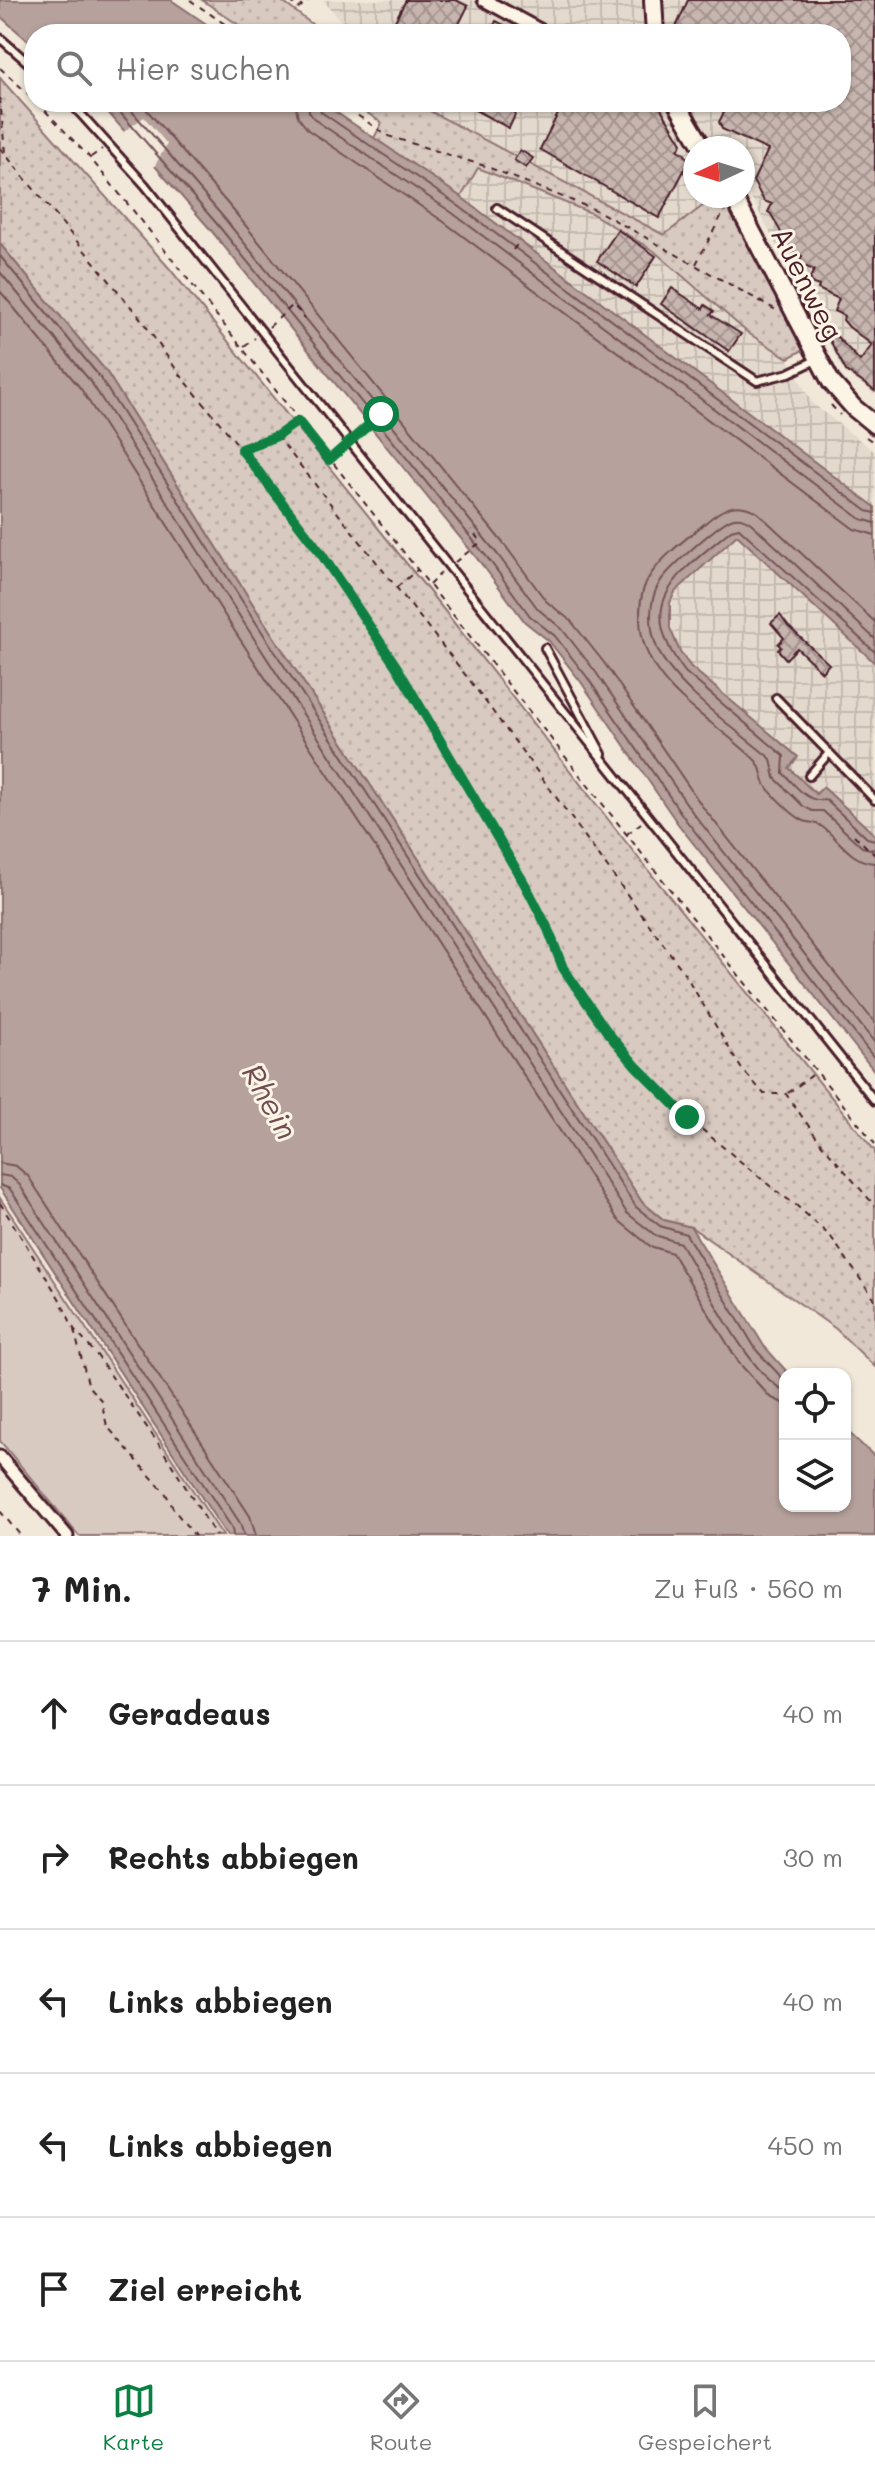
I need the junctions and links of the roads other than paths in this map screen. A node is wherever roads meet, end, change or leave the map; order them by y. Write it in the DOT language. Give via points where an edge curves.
graph roads {
  1 [pos="484,0"];
  2 [pos="653,0"];
  3 [pos="528,24"];
  4 [pos="654,24"];
  5 [pos="0,38"];
  6 [pos="24,59"];
  7 [pos="80,112"];
  8 [pos="682,112"];
  9 [pos="696,136"];
  10 [pos="497,208"];
  11 [pos="735,208"];
  12 [pos="818,359"];
  13 [pos="875,425"];
  14 [pos="545,648"];
  15 [pos="776,698"];
  16 [pos="829,753"];
  17 [pos="610,768"];
  18 [pos="809,776"];
  19 [pos="875,800"];
  20 [pos="875,1101"];
  21 [pos="0,1457"];
  22 [pos="67,1536"];
  1 -- 3 [label="street"];
  2 -- 4 [label="street"];
  5 -- 6 [label="lane"];
  7 -- 17 [label="lane"];
  8 -- 9 [label="street"];
  10 -- 12 [label="lane" via="757,381"];
  11 -- 12 [label="street, Auenweg"];
  12 -- 13 [label="street, Auenweg" via="831,382"];
  14 -- 17 [label="lane"];
  15 -- 16 [label="lane"];
  16 -- 18 [label="lane"];
  16 -- 19 [label="lane"];
  17 -- 20 [label="lane"];
  21 -- 22 [label="street"];
}
